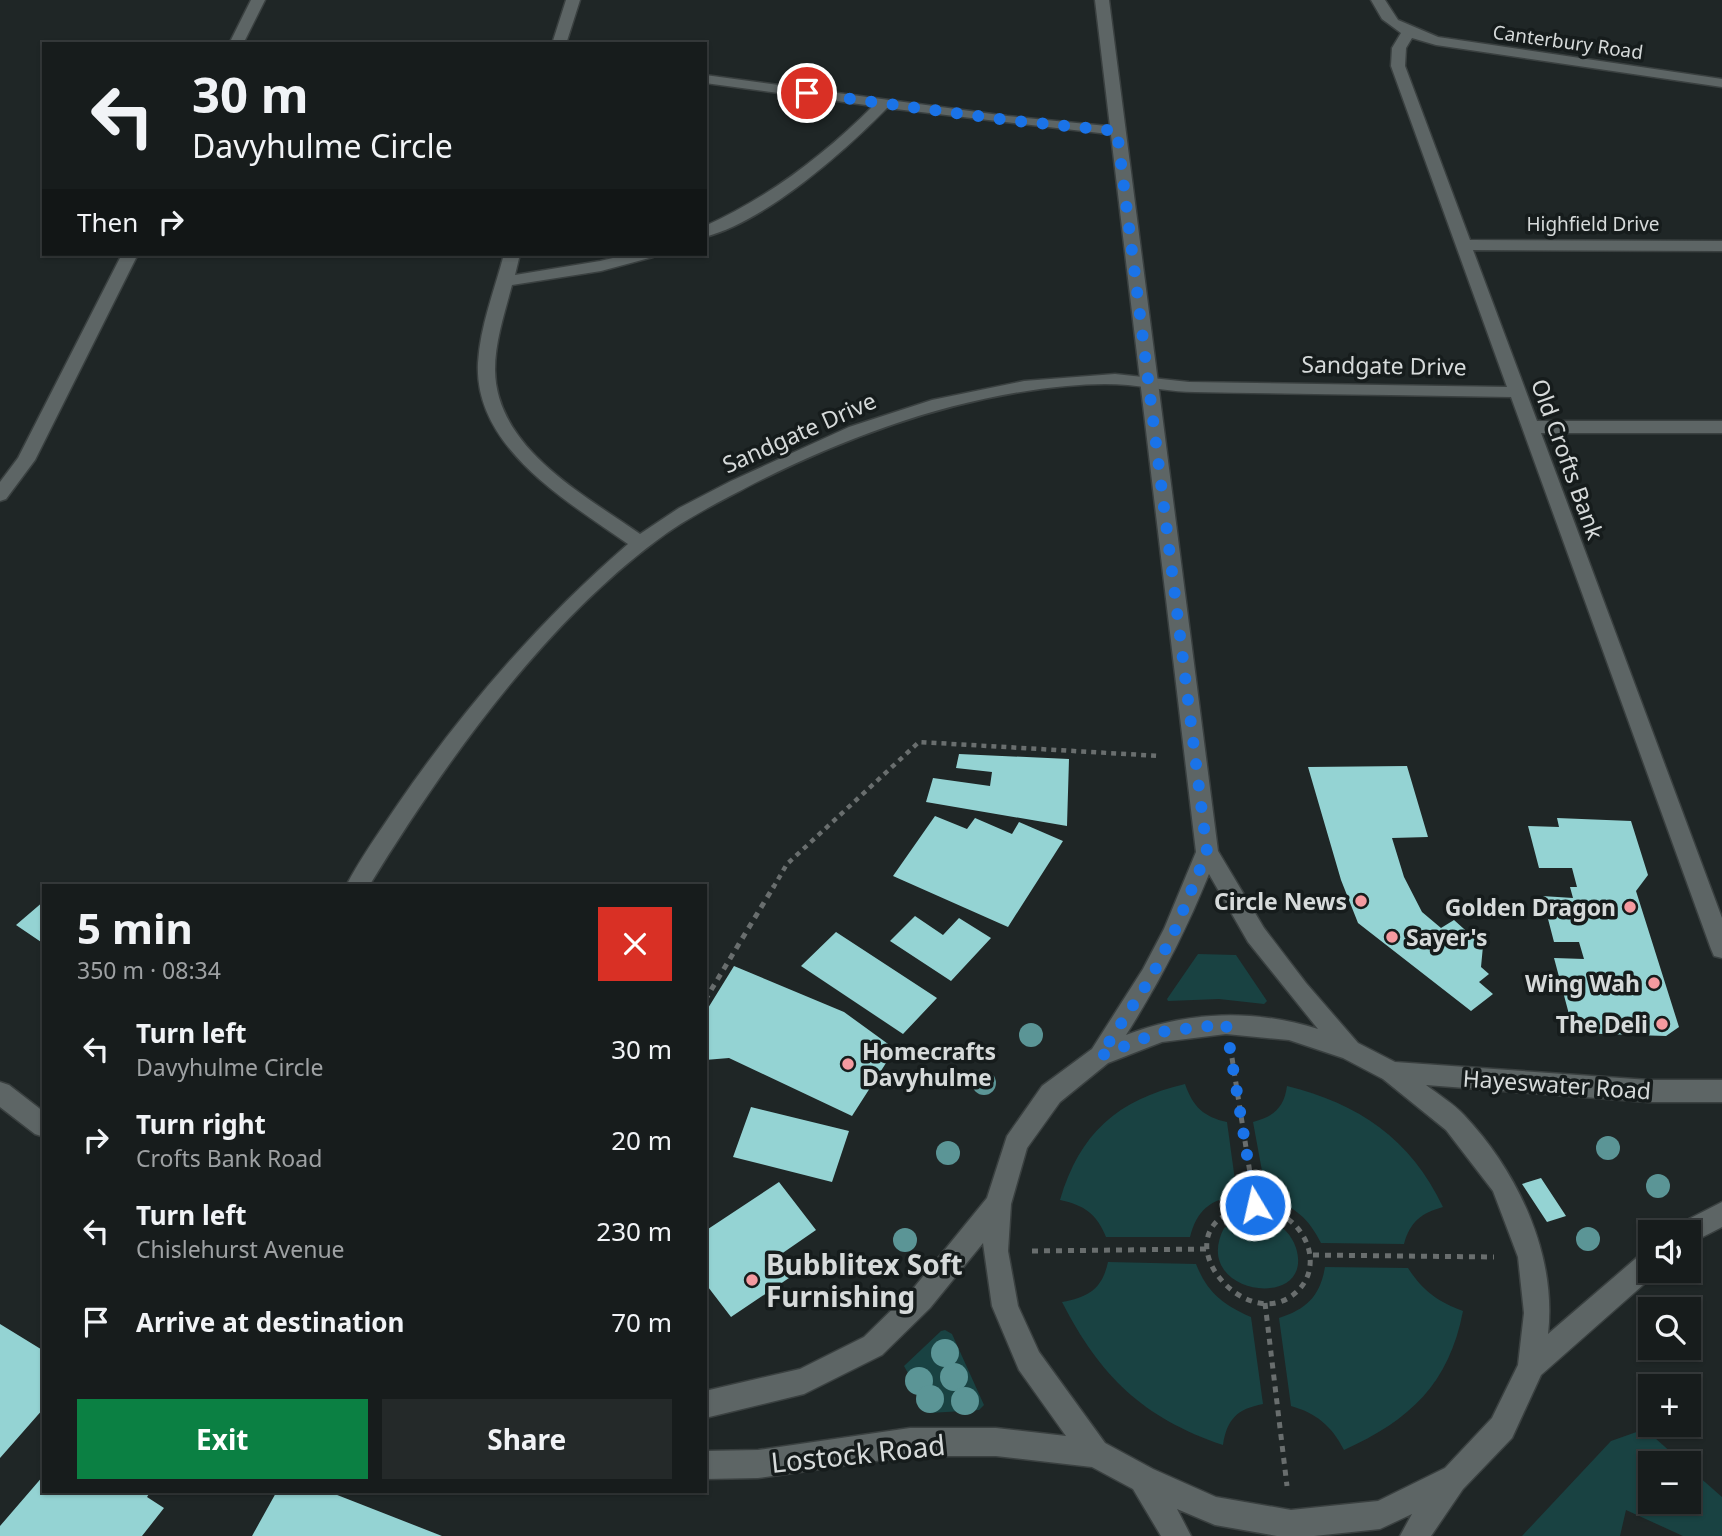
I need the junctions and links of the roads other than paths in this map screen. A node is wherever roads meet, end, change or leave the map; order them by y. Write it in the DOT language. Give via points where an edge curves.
graph roads {
  1 [pos="258,0"];
  2 [pos="573,0"];
  3 [pos="1102,0"];
  4 [pos="1378,0"];
  5 [pos="1409,32"];
  6 [pos="237,42"];
  7 [pos="560,42"];
  8 [pos="707,79"];
  9 [pos="1722,83"];
  10 [pos="884,103"];
  11 [pos="1117,131"];
  12 [pos="707,231"];
  13 [pos="1463,244"];
  14 [pos="1722,246"];
  15 [pos="129,256"];
  16 [pos="512,256"];
  17 [pos="639,256"];
  18 [pos="506,281"];
  19 [pos="1150,382"];
  20 [pos="1517,392"];
  21 [pos="1531,427"];
  22 [pos="1722,427"];
  23 [pos="0,495"];
  24 [pos="640,543"];
  25 [pos="1207,852"];
  26 [pos="358,884"];
  27 [pos="1722,949"];
  28 [pos="1350,1050"];
  29 [pos="1100,1056"];
  30 [pos="1392,1072"];
  31 [pos="1722,1091"];
  32 [pos="0,1093"];
  33 [pos="42,1124"];
  34 [pos="998,1203"];
  35 [pos="1722,1214"];
  36 [pos="1701,1225"];
  37 [pos="1638,1274"];
  38 [pos="1531,1366"];
  39 [pos="707,1405"];
  40 [pos="1095,1453"];
  41 [pos="707,1465"];
  42 [pos="1455,1478"];
  43 [pos="1143,1479"];
  44 [pos="1177,1536"];
  45 [pos="1414,1536"];
  1 -- 6 [label="street"];
  2 -- 7 [label="street"];
  3 -- 11 [label="street"];
  4 -- 5 [label="street" via="1387,18"];
  5 -- 9 [label="street, Canterbury Road" via="1457,46"];
  5 -- 13 [label="street, Old Crofts Bank" via="1399,48 1398,66"];
  8 -- 10 [label="street"];
  10 -- 11 [label="street"];
  10 -- 12 [label="street" via="807,175 764,204"];
  11 -- 19 [label="street"];
  13 -- 14 [label="street, Highfield Drive"];
  13 -- 20 [label="street, Old Crofts Bank"];
  15 -- 23 [label="street" via="26,460"];
  16 -- 18 [label="street"];
  17 -- 18 [label="street"];
  18 -- 24 [label="street" via="487,358 489,396 499,422 556,481"];
  19 -- 20 [label="street, Sandgate Drive"];
  19 -- 24 [label="street, Sandgate Drive" via="1065,381 887,419 763,472"];
  19 -- 25 [label="street"];
  20 -- 21 [label="street, Old Crofts Bank"];
  21 -- 22 [label="street"];
  21 -- 27 [label="street, Old Crofts Bank"];
  24 -- 26 [label="street, Sandgate Drive" via="531,650 473,720 412,800"];
  25 -- 28 [label="street" via="1256,935"];
  25 -- 29 [label="street" via="1152,976"];
  28 -- 29 [label="street" via="1289,1030 1226,1024 1160,1032"];
  28 -- 30 [label="street"];
  29 -- 34 [label="street" via="1051,1094 1016,1144"];
  30 -- 31 [label="street, Hayeswater Road" via="1648,1091"];
  30 -- 38 [label="street" via="1455,1122 1503,1185 1531,1257 1537,1312"];
  32 -- 33 [label="street"];
  34 -- 39 [label="street" via="921,1298 873,1346 804,1381"];
  34 -- 40 [label="street" via="995,1251 1005,1306 1029,1362"];
  35 -- 36 [label="street"];
  37 -- 38 [label="street"];
  38 -- 42 [label="street" via="1502,1428"];
  40 -- 41 [label="street, Lostock Road" via="996,1442 911,1442 758,1464"];
  40 -- 43 [label="street"];
  42 -- 43 [label="street" via="1380,1515 1291,1524 1215,1511"];
  42 -- 45 [label="street"];
  43 -- 44 [label="street"];
}
